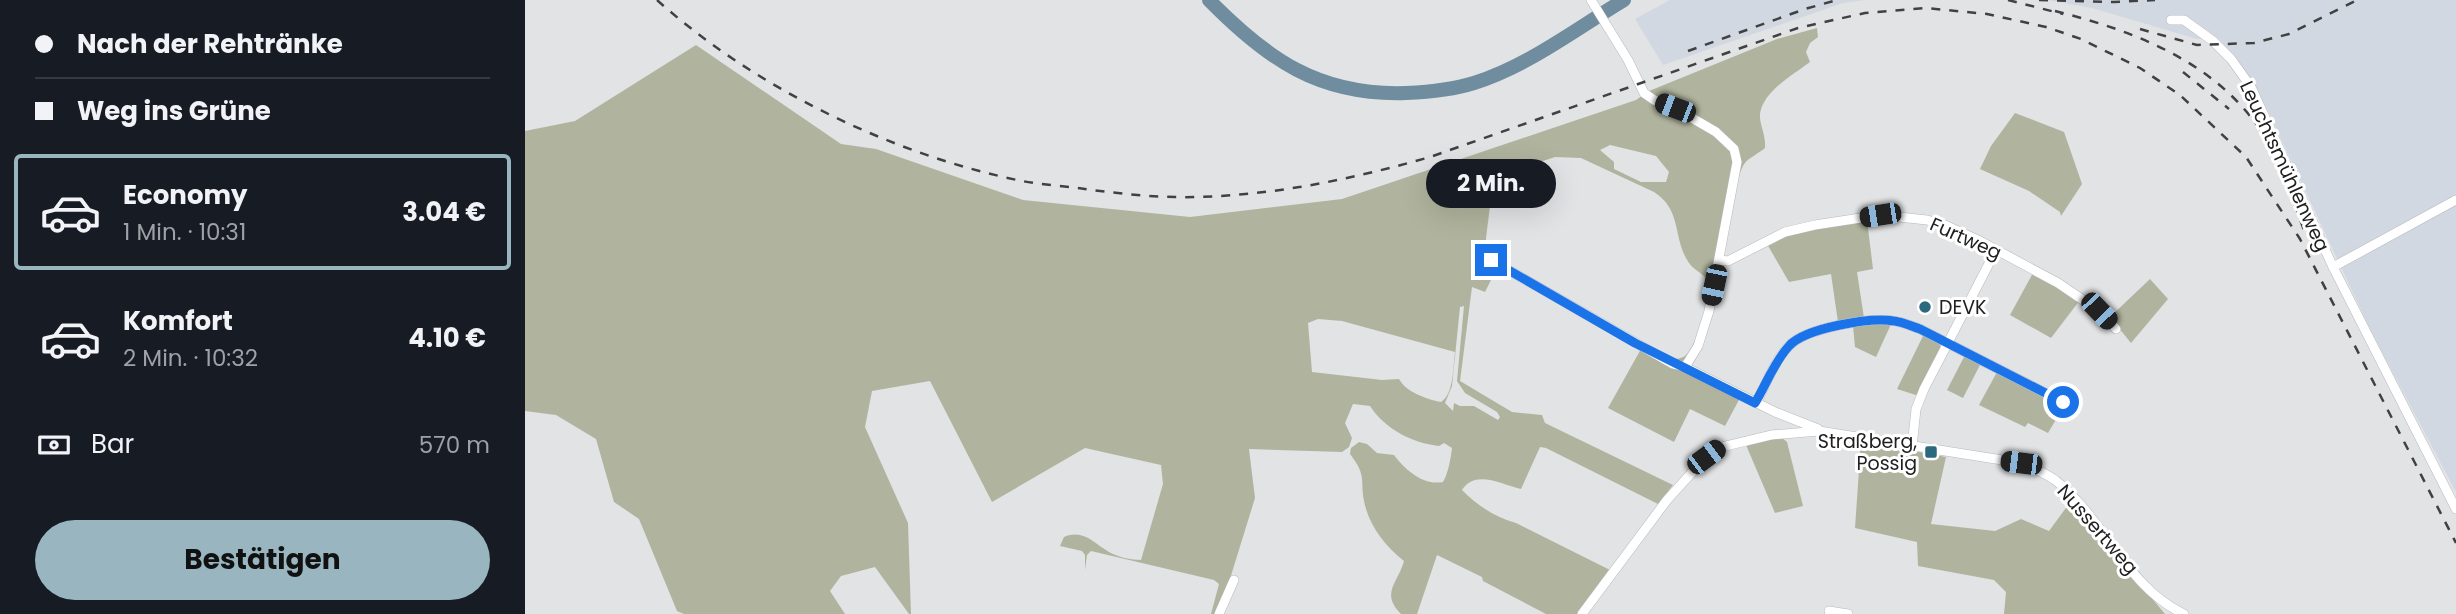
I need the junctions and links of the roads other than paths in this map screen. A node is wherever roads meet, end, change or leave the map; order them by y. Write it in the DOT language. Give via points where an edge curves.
graph roads {
  1 [pos="1591,0"];
  2 [pos="2171,20"];
  3 [pos="2456,200"];
  4 [pos="1996,250"];
  5 [pos="1491,260"];
  6 [pos="1719,260"];
  7 [pos="2333,267"];
  8 [pos="2116,329"];
  9 [pos="1948,343"];
  10 [pos="1685,367"];
  11 [pos="2063,402"];
  12 [pos="1755,403"];
  13 [pos="1819,431"];
  14 [pos="1912,447"];
  15 [pos="2456,509"];
  16 [pos="1234,580"];
  17 [pos="1829,611"];
  18 [pos="2170,611"];
  19 [pos="1219,614"];
  20 [pos="1582,614"];
  21 [pos="1848,614"];
  22 [pos="2184,614"];
  1 -- 6 [label="street" via="1644,93 1716,132 1734,149 1736,175"];
  2 -- 7 [label="street, Leuchtsmühlenweg" via="2184,20 2213,41 2251,87"];
  3 -- 7 [label="street, Leuchtsmühlenweg"];
  4 -- 6 [label="street, Furtweg" via="1945,225 1880,215 1785,232 1728,261"];
  4 -- 8 [label="street, Furtweg" via="2082,298"];
  4 -- 9 [label="street"];
  5 -- 10 [label="street"];
  6 -- 10 [label="street" via="1709,311"];
  7 -- 15 [label="street, Leuchtsmühlenweg"];
  9 -- 11 [label="street"];
  9 -- 12 [label="street" via="1895,321 1812,331 1789,345"];
  9 -- 14 [label="street" via="1916,409"];
  10 -- 12 [label="street"];
  12 -- 13 [label="street"];
  13 -- 14 [label="street, Nussertweg"];
  13 -- 20 [label="street, Nussertweg" via="1735,443 1706,457 1664,504"];
  14 -- 18 [label="street, Nussertweg" via="2021,463 2056,481"];
  16 -- 19 [label="street"];
  17 -- 21 [label="street"];
  18 -- 22 [label="street, Nussertweg"];
}
